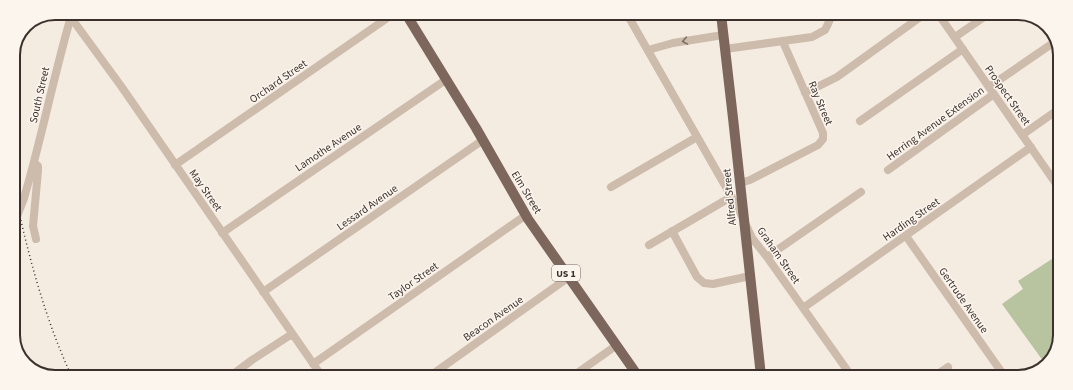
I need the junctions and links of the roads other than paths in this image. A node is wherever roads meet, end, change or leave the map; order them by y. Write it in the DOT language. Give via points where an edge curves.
graph roads {
  1 [pos="70,20"];
  2 [pos="73,20"];
  3 [pos="384,20"];
  4 [pos="410,20"];
  5 [pos="630,20"];
  6 [pos="722,20"];
  7 [pos="830,20"];
  8 [pos="916,20"];
  9 [pos="943,20"];
  10 [pos="980,20"];
  11 [pos="723,35"];
  12 [pos="955,37"];
  13 [pos="783,42"];
  14 [pos="1051,44"];
  15 [pos="725,49"];
  16 [pos="963,49"];
  17 [pos="648,50"];
  18 [pos="447,79"];
  19 [pos="989,86"];
  20 [pos="805,93"];
  21 [pos="994,94"];
  22 [pos="1053,114"];
  23 [pos="860,121"];
  24 [pos="1022,135"];
  25 [pos="697,138"];
  26 [pos="482,140"];
  27 [pos="1031,147"];
  28 [pos="34,163"];
  29 [pos="175,165"];
  30 [pos="888,170"];
  31 [pos="1053,179"];
  32 [pos="740,183"];
  33 [pos="611,187"];
  34 [pos="861,192"];
  35 [pos="731,197"];
  36 [pos="20,208"];
  37 [pos="526,215"];
  38 [pos="744,222"];
  39 [pos="672,231"];
  40 [pos="222,233"];
  41 [pos="906,236"];
  42 [pos="36,239"];
  43 [pos="648,245"];
  44 [pos="768,257"];
  45 [pos="750,276"];
  46 [pos="569,277"];
  47 [pos="264,292"];
  48 [pos="803,308"];
  49 [pos="292,334"];
  50 [pos="617,345"];
  51 [pos="313,364"];
  52 [pos="948,367"];
  53 [pos="239,370"];
  54 [pos="317,370"];
  55 [pos="438,370"];
  56 [pos="582,370"];
  57 [pos="634,370"];
  58 [pos="760,370"];
  59 [pos="847,370"];
  60 [pos="944,370"];
  61 [pos="1000,370"];
  1 -- 28 [label="street, South Street"];
  2 -- 29 [label="street, May Street"];
  3 -- 29 [label="street, Orchard Street"];
  4 -- 18 [label="main road, Elm Street / US 1"];
  5 -- 17 [label="street, Graham Street"];
  6 -- 11 [label="main road, Alfred Street"];
  7 -- 13 [label="street" via="821,33"];
  8 -- 20 [label="street" via="837,77"];
  9 -- 12 [label="street, Prospect Street"];
  10 -- 12 [label="street"];
  11 -- 15 [label="main road, Alfred Street"];
  11 -- 17 [label="street, one-way"];
  12 -- 16 [label="street, Prospect Street"];
  13 -- 15 [label="street"];
  13 -- 20 [label="street, Ray Street"];
  14 -- 19 [label="street"];
  15 -- 32 [label="main road, Alfred Street"];
  16 -- 19 [label="street, Prospect Street"];
  16 -- 23 [label="street"];
  17 -- 25 [label="street, Graham Street"];
  18 -- 26 [label="main road, Elm Street / US 1"];
  18 -- 40 [label="street, Lamothe Avenue"];
  19 -- 21 [label="street, Prospect Street"];
  20 -- 32 [label="street, Ray Street" via="823,134 822,141"];
  21 -- 24 [label="street, Prospect Street"];
  21 -- 30 [label="street, Herring Avenue Extension"];
  22 -- 24 [label="street"];
  24 -- 27 [label="street, Prospect Street"];
  25 -- 33 [label="street"];
  25 -- 35 [label="street, Graham Street"];
  26 -- 37 [label="main road, Elm Street / US 1"];
  26 -- 47 [label="street, Lessard Avenue"];
  27 -- 31 [label="street, Prospect Street"];
  27 -- 41 [label="street, Harding Street"];
  28 -- 36 [label="street, South Street, bridge"];
  28 -- 42 [label="street" via="38,166 33,226"];
  29 -- 40 [label="street, May Street"];
  32 -- 38 [label="main road, Alfred Street"];
  34 -- 44 [label="street"];
  35 -- 38 [label="street, Graham Street"];
  35 -- 39 [label="street"];
  37 -- 46 [label="main road, Elm Street / US 1"];
  37 -- 51 [label="street, Taylor Street"];
  38 -- 44 [label="street, Graham Street" via="752,238"];
  38 -- 45 [label="main road, Alfred Street"];
  39 -- 43 [label="street"];
  39 -- 45 [label="street" via="697,277 704,284"];
  40 -- 47 [label="street, May Street"];
  41 -- 48 [label="street, Harding Street"];
  41 -- 61 [label="street, Gertrude Avenue"];
  44 -- 48 [label="street, Graham Street"];
  45 -- 58 [label="main road, Alfred Street"];
  46 -- 50 [label="main road, Elm Street / US 1"];
  46 -- 55 [label="street, Beacon Avenue"];
  47 -- 49 [label="street, May Street"];
  48 -- 59 [label="street, Graham Street"];
  49 -- 51 [label="street, May Street"];
  49 -- 53 [label="street"];
  50 -- 56 [label="street"];
  50 -- 57 [label="main road, Elm Street / US 1"];
  51 -- 54 [label="street, May Street"];
  52 -- 60 [label="street"];
}
